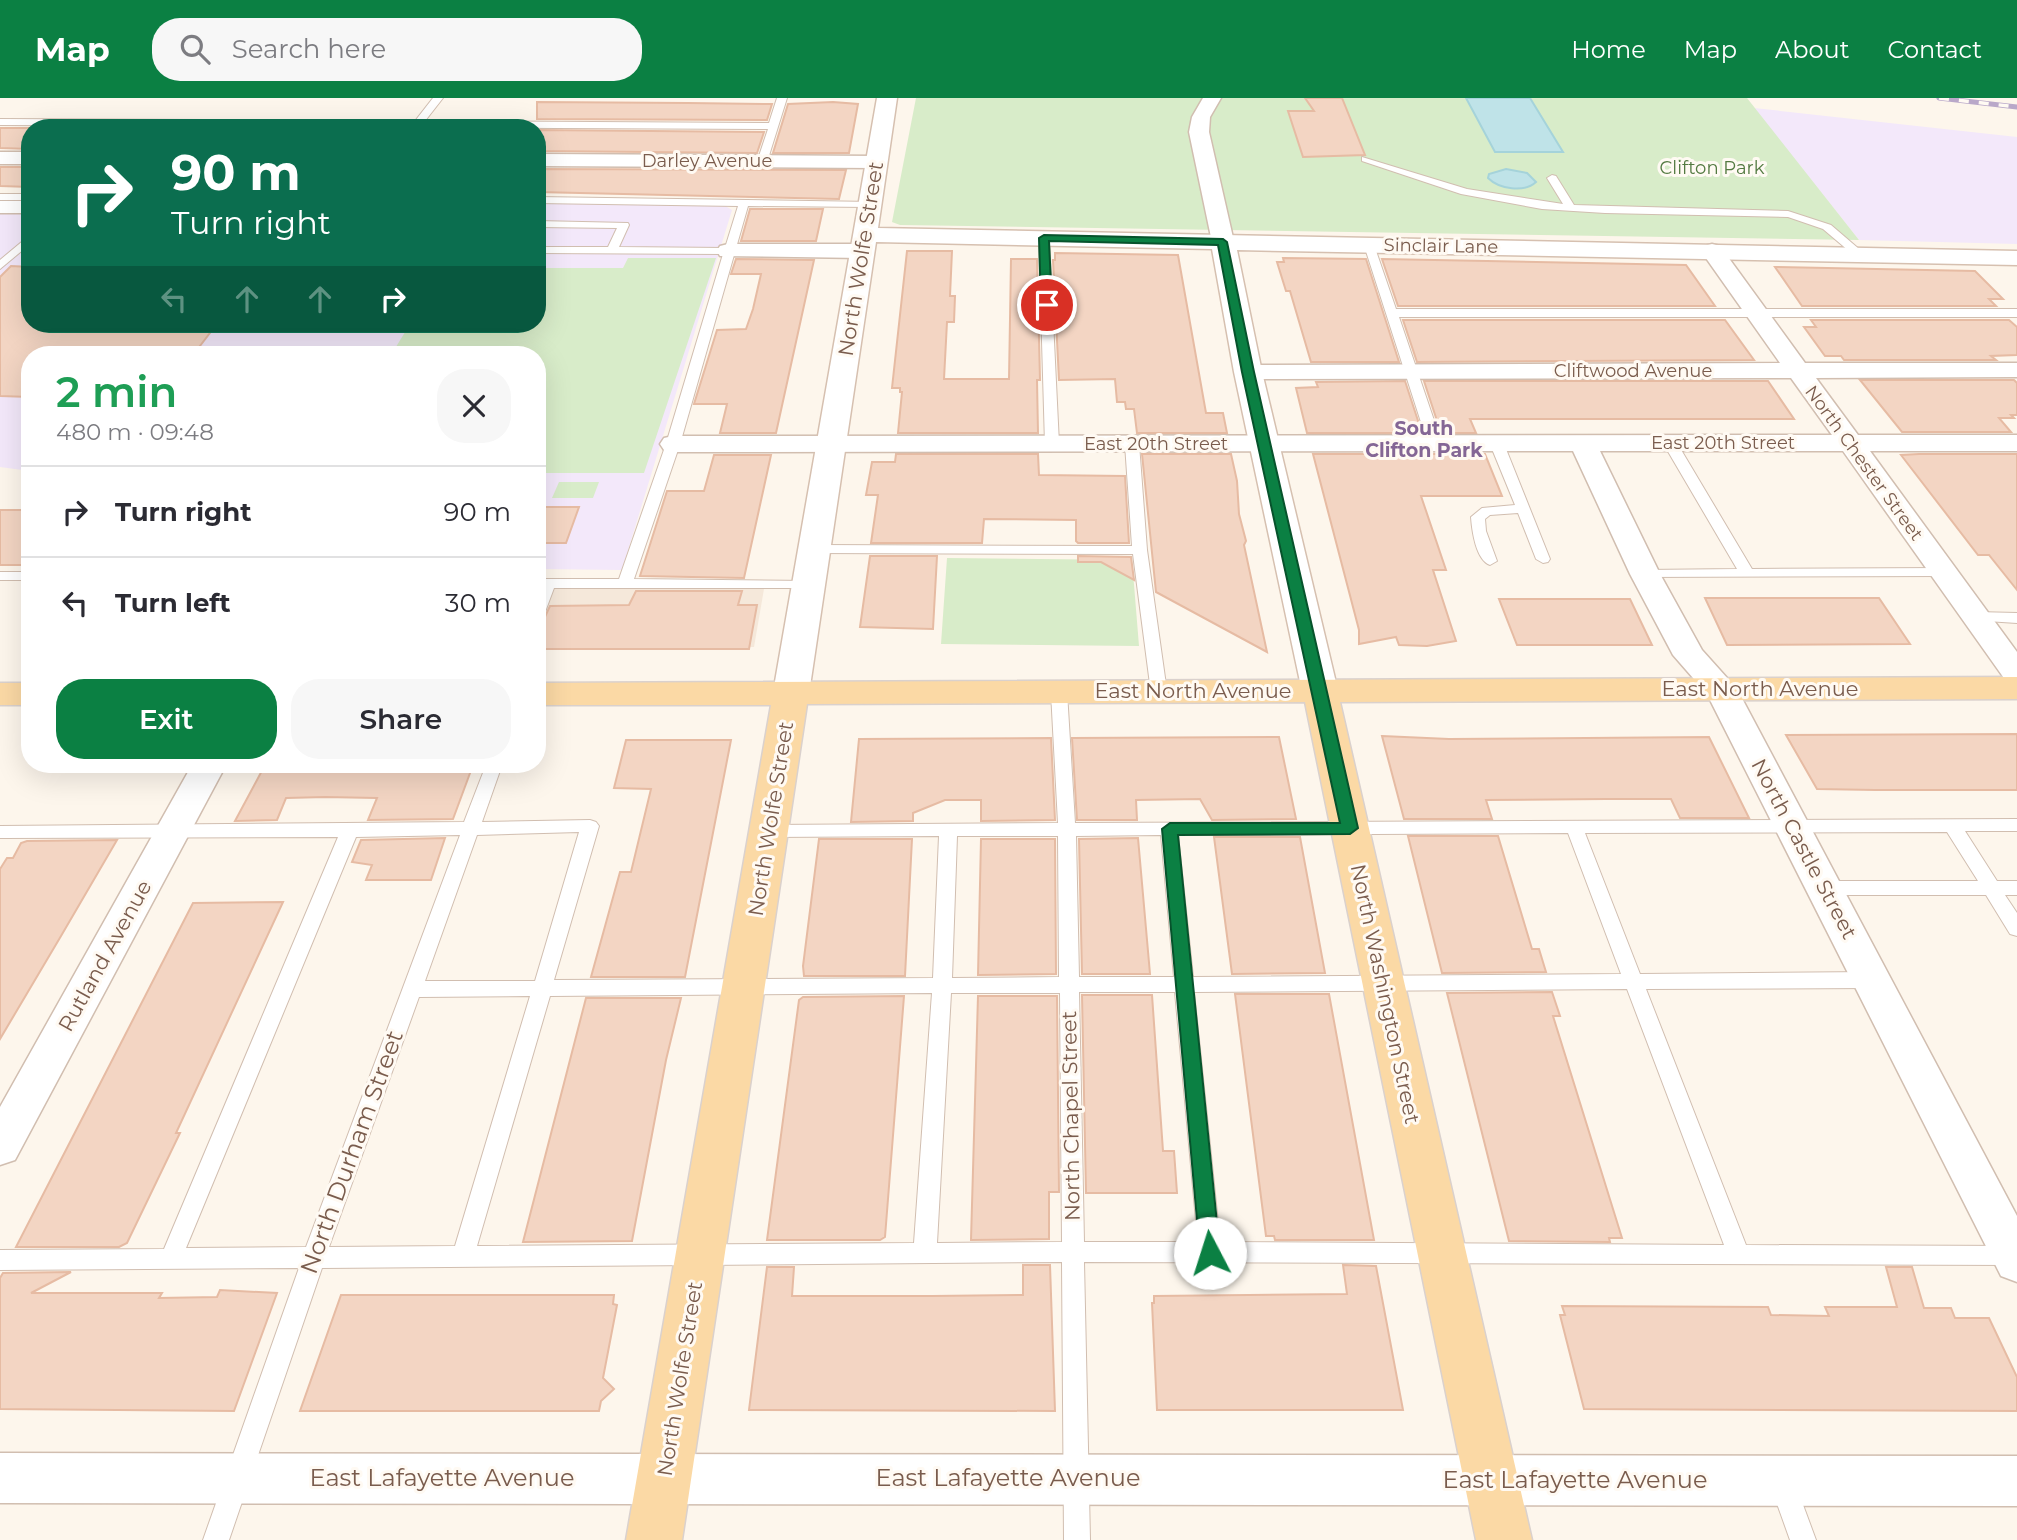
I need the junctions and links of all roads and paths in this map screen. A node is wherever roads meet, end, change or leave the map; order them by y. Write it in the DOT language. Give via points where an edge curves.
graph roads {
  1 [pos="438,98"];
  2 [pos="782,98"];
  3 [pos="887,98"];
  4 [pos="1212,98"];
  5 [pos="422,119"];
  6 [pos="0,122"];
  7 [pos="21,122"];
  8 [pos="546,126"];
  9 [pos="774,126"];
  10 [pos="0,158"];
  11 [pos="21,158"];
  12 [pos="1366,159"];
  13 [pos="546,160"];
  14 [pos="762,162"];
  15 [pos="876,162"];
  16 [pos="1552,178"];
  17 [pos="0,197"];
  18 [pos="21,197"];
  19 [pos="546,200"];
  20 [pos="744,202"];
  21 [pos="858,204"];
  22 [pos="0,207"];
  23 [pos="21,207"];
  24 [pos="1570,208"];
  25 [pos="546,224"];
  26 [pos="1044,238"];
  27 [pos="1223,242"];
  28 [pos="863,243"];
  29 [pos="1369,245"];
  30 [pos="21,246"];
  31 [pos="546,250"];
  32 [pos="612,251"];
  33 [pos="728,251"];
  34 [pos="1712,251"];
  35 [pos="1860,254"];
  36 [pos="2017,258"];
  37 [pos="0,266"];
  38 [pos="1391,313"];
  39 [pos="1756,313"];
  40 [pos="2017,313"];
  41 [pos="1798,370"];
  42 [pos="2017,370"];
  43 [pos="1248,372"];
  44 [pos="1411,372"];
  45 [pos="1583,443"];
  46 [pos="1670,443"];
  47 [pos="1850,443"];
  48 [pos="2017,443"];
  49 [pos="673,444"];
  50 [pos="830,444"];
  51 [pos="1052,444"];
  52 [pos="1132,444"];
  53 [pos="1264,444"];
  54 [pos="1435,444"];
  55 [pos="1497,444"];
  56 [pos="1523,509"];
  57 [pos="814,550"];
  58 [pos="1140,550"];
  59 [pos="1543,559"];
  60 [pos="1490,561"];
  61 [pos="1943,572"];
  62 [pos="1747,573"];
  63 [pos="1644,574"];
  64 [pos="0,576"];
  65 [pos="21,576"];
  66 [pos="546,583"];
  67 [pos="625,584"];
  68 [pos="808,585"];
  69 [pos="1976,617"];
  70 [pos="2017,618"];
  71 [pos="2017,674"];
  72 [pos="2017,688"];
  73 [pos="1721,689"];
  74 [pos="1320,691"];
  75 [pos="1059,692"];
  76 [pos="1159,692"];
  77 [pos="791,693"];
  78 [pos="546,694"];
  79 [pos="205,773"];
  80 [pos="491,773"];
  81 [pos="2017,825"];
  82 [pos="1791,826"];
  83 [pos="1953,826"];
  84 [pos="1574,827"];
  85 [pos="470,828"];
  86 [pos="1350,828"];
  87 [pos="1068,829"];
  88 [pos="1170,829"];
  89 [pos="948,830"];
  90 [pos="173,831"];
  91 [pos="350,831"];
  92 [pos="769,831"];
  93 [pos="0,832"];
  94 [pos="1824,888"];
  95 [pos="1992,888"];
  96 [pos="2017,888"];
  97 [pos="2017,929"];
  98 [pos="1872,980"];
  99 [pos="1633,981"];
  100 [pos="1383,983"];
  101 [pos="1185,984"];
  102 [pos="1069,985"];
  103 [pos="942,986"];
  104 [pos="743,987"];
  105 [pos="543,988"];
  106 [pos="412,989"];
  107 [pos="0,1147"];
  108 [pos="1073,1252"];
  109 [pos="925,1253"];
  110 [pos="1210,1253"];
  111 [pos="1442,1253"];
  112 [pos="700,1254"];
  113 [pos="1738,1255"];
  114 [pos="463,1258"];
  115 [pos="2016,1259"];
  116 [pos="0,1260"];
  117 [pos="170,1260"];
  118 [pos="313,1260"];
  119 [pos="664,1477"];
  120 [pos="0,1478"];
  121 [pos="1074,1478"];
  122 [pos="238,1479"];
  123 [pos="1490,1480"];
  124 [pos="1782,1480"];
  125 [pos="2017,1481"];
  126 [pos="216,1540"];
  127 [pos="654,1540"];
  128 [pos="1077,1540"];
  129 [pos="1504,1540"];
  130 [pos="1804,1540"];
  1 -- 5 [label="lane"];
  2 -- 9 [label="lane"];
  3 -- 15 [label="main road, North Wolfe Street"];
  4 -- 27 [label="street" via="1199,132"];
  6 -- 7 [label="lane"];
  8 -- 9 [label="lane"];
  9 -- 14 [label="lane"];
  10 -- 11 [label="street"];
  12 -- 24 [label="lane" via="1462,191"];
  13 -- 14 [label="street, Darley Avenue"];
  14 -- 15 [label="street, Darley Avenue"];
  15 -- 21 [label="main road, North Wolfe Street"];
  16 -- 24 [label="lane"];
  17 -- 18 [label="lane"];
  19 -- 20 [label="lane"];
  20 -- 21 [label="lane"];
  20 -- 33 [label="lane"];
  21 -- 28 [label="main road, North Wolfe Street"];
  22 -- 23 [label="street"];
  24 -- 35 [label="lane" via="1796,216 1826,226"];
  25 -- 32 [label="lane" via="624,225"];
  26 -- 27 [label="main road, Sinclair Lane"];
  26 -- 28 [label="main road, Sinclair Lane"];
  26 -- 51 [label="lane"];
  27 -- 29 [label="main road, Sinclair Lane"];
  27 -- 43 [label="main road, North Washington Street"];
  28 -- 33 [label="street, Sinclair Lane"];
  28 -- 50 [label="main road, North Wolfe Street"];
  29 -- 34 [label="main road, Sinclair Lane"];
  29 -- 38 [label="lane"];
  30 -- 37 [label="lane"];
  31 -- 32 [label="lane"];
  32 -- 33 [label="lane"];
  33 -- 49 [label="lane"];
  34 -- 35 [label="main road, Sinclair Lane"];
  34 -- 39 [label="street, North Chester Street"];
  35 -- 36 [label="main road, Sinclair Lane"];
  38 -- 39 [label="lane"];
  38 -- 44 [label="lane"];
  39 -- 40 [label="lane"];
  39 -- 41 [label="street, North Chester Street"];
  41 -- 42 [label="street, Cliftwood Avenue"];
  41 -- 44 [label="street, Cliftwood Avenue"];
  41 -- 47 [label="street, North Chester Street"];
  43 -- 44 [label="street, Cliftwood Avenue"];
  43 -- 53 [label="main road, North Washington Street"];
  44 -- 54 [label="lane"];
  45 -- 46 [label="street, East 20th Street"];
  45 -- 55 [label="street, East 20th Street"];
  45 -- 63 [label="street, North Castle Street"];
  46 -- 47 [label="street, East 20th Street"];
  46 -- 62 [label="lane"];
  47 -- 48 [label="street, East 20th Street"];
  47 -- 61 [label="street, North Chester Street"];
  49 -- 50 [label="street, East 20th Street"];
  49 -- 67 [label="lane"];
  50 -- 51 [label="street, East 20th Street"];
  50 -- 57 [label="main road, North Wolfe Street"];
  51 -- 52 [label="street, East 20th Street"];
  52 -- 53 [label="street, East 20th Street"];
  52 -- 58 [label="lane"];
  53 -- 54 [label="street, East 20th Street"];
  53 -- 74 [label="main road, North Washington Street"];
  54 -- 55 [label="street, East 20th Street"];
  55 -- 56 [label="lane"];
  56 -- 59 [label="lane"];
  56 -- 60 [label="lane" via="1487,511 1479,517"];
  57 -- 58 [label="lane"];
  57 -- 68 [label="main road, North Wolfe Street"];
  58 -- 76 [label="lane"];
  61 -- 62 [label="lane"];
  61 -- 69 [label="street, North Chester Street"];
  62 -- 63 [label="lane"];
  63 -- 73 [label="street, North Castle Street" via="1689,655"];
  64 -- 65 [label="lane"];
  66 -- 67 [label="lane"];
  67 -- 68 [label="lane"];
  68 -- 77 [label="main road, North Wolfe Street"];
  69 -- 70 [label="lane"];
  69 -- 71 [label="street, North Chester Street"];
  72 -- 73 [label="main road, East North Avenue"];
  73 -- 74 [label="main road, East North Avenue"];
  73 -- 82 [label="street, North Castle Street"];
  74 -- 76 [label="main road, East North Avenue"];
  74 -- 86 [label="main road, North Washington Street"];
  75 -- 76 [label="main road, East North Avenue"];
  75 -- 77 [label="main road, East North Avenue"];
  75 -- 87 [label="lane, North Chapel Street"];
  77 -- 78 [label="main road, East North Avenue"];
  77 -- 92 [label="main road, North Wolfe Street"];
  79 -- 90 [label="street, Rutland Avenue"];
  80 -- 85 [label="lane, North Durham Street"];
  81 -- 83 [label="lane"];
  82 -- 83 [label="lane"];
  82 -- 84 [label="lane"];
  82 -- 94 [label="street, North Castle Street"];
  83 -- 95 [label="lane"];
  84 -- 86 [label="lane"];
  84 -- 99 [label="lane"];
  85 -- 91 [label="lane"];
  85 -- 105 [label="lane" via="590,826"];
  85 -- 106 [label="lane, North Durham Street"];
  86 -- 88 [label="lane"];
  86 -- 100 [label="main road, North Washington Street"];
  87 -- 88 [label="lane"];
  87 -- 89 [label="lane"];
  87 -- 102 [label="lane, North Chapel Street"];
  88 -- 101 [label="lane"];
  89 -- 92 [label="lane"];
  89 -- 103 [label="lane"];
  90 -- 91 [label="lane"];
  90 -- 93 [label="lane"];
  90 -- 107 [label="street, Rutland Avenue"];
  91 -- 117 [label="lane"];
  92 -- 104 [label="main road, North Wolfe Street"];
  94 -- 95 [label="lane"];
  94 -- 98 [label="street, North Castle Street"];
  95 -- 96 [label="lane"];
  95 -- 97 [label="lane"];
  98 -- 99 [label="lane"];
  98 -- 115 [label="street, North Castle Street"];
  99 -- 100 [label="lane"];
  99 -- 113 [label="lane"];
  100 -- 101 [label="lane"];
  100 -- 111 [label="main road, North Washington Street"];
  101 -- 102 [label="lane"];
  101 -- 110 [label="lane"];
  102 -- 103 [label="lane"];
  102 -- 108 [label="lane, North Chapel Street"];
  103 -- 104 [label="lane"];
  103 -- 109 [label="lane"];
  104 -- 105 [label="lane"];
  104 -- 112 [label="main road, North Wolfe Street"];
  105 -- 106 [label="lane"];
  105 -- 114 [label="lane"];
  106 -- 118 [label="lane, North Durham Street"];
  108 -- 109 [label="lane"];
  108 -- 110 [label="lane"];
  108 -- 121 [label="lane, North Chapel Street"];
  109 -- 112 [label="lane"];
  110 -- 111 [label="lane"];
  111 -- 113 [label="lane"];
  111 -- 123 [label="main road, North Washington Street"];
  112 -- 114 [label="lane"];
  112 -- 119 [label="main road, North Wolfe Street"];
  113 -- 115 [label="lane"];
  114 -- 118 [label="lane"];
  116 -- 117 [label="lane"];
  117 -- 118 [label="lane"];
  118 -- 122 [label="lane, North Durham Street"];
  119 -- 121 [label="street, East Lafayette Avenue"];
  119 -- 122 [label="street, East Lafayette Avenue"];
  119 -- 127 [label="main road, North Wolfe Street"];
  120 -- 122 [label="street, East Lafayette Avenue"];
  121 -- 123 [label="street, East Lafayette Avenue"];
  121 -- 128 [label="lane, North Chapel Street"];
  122 -- 126 [label="lane, North Durham Street"];
  123 -- 124 [label="street, East Lafayette Avenue"];
  123 -- 129 [label="main road, North Washington Street"];
  124 -- 125 [label="street, East Lafayette Avenue"];
  124 -- 130 [label="lane"];
}
